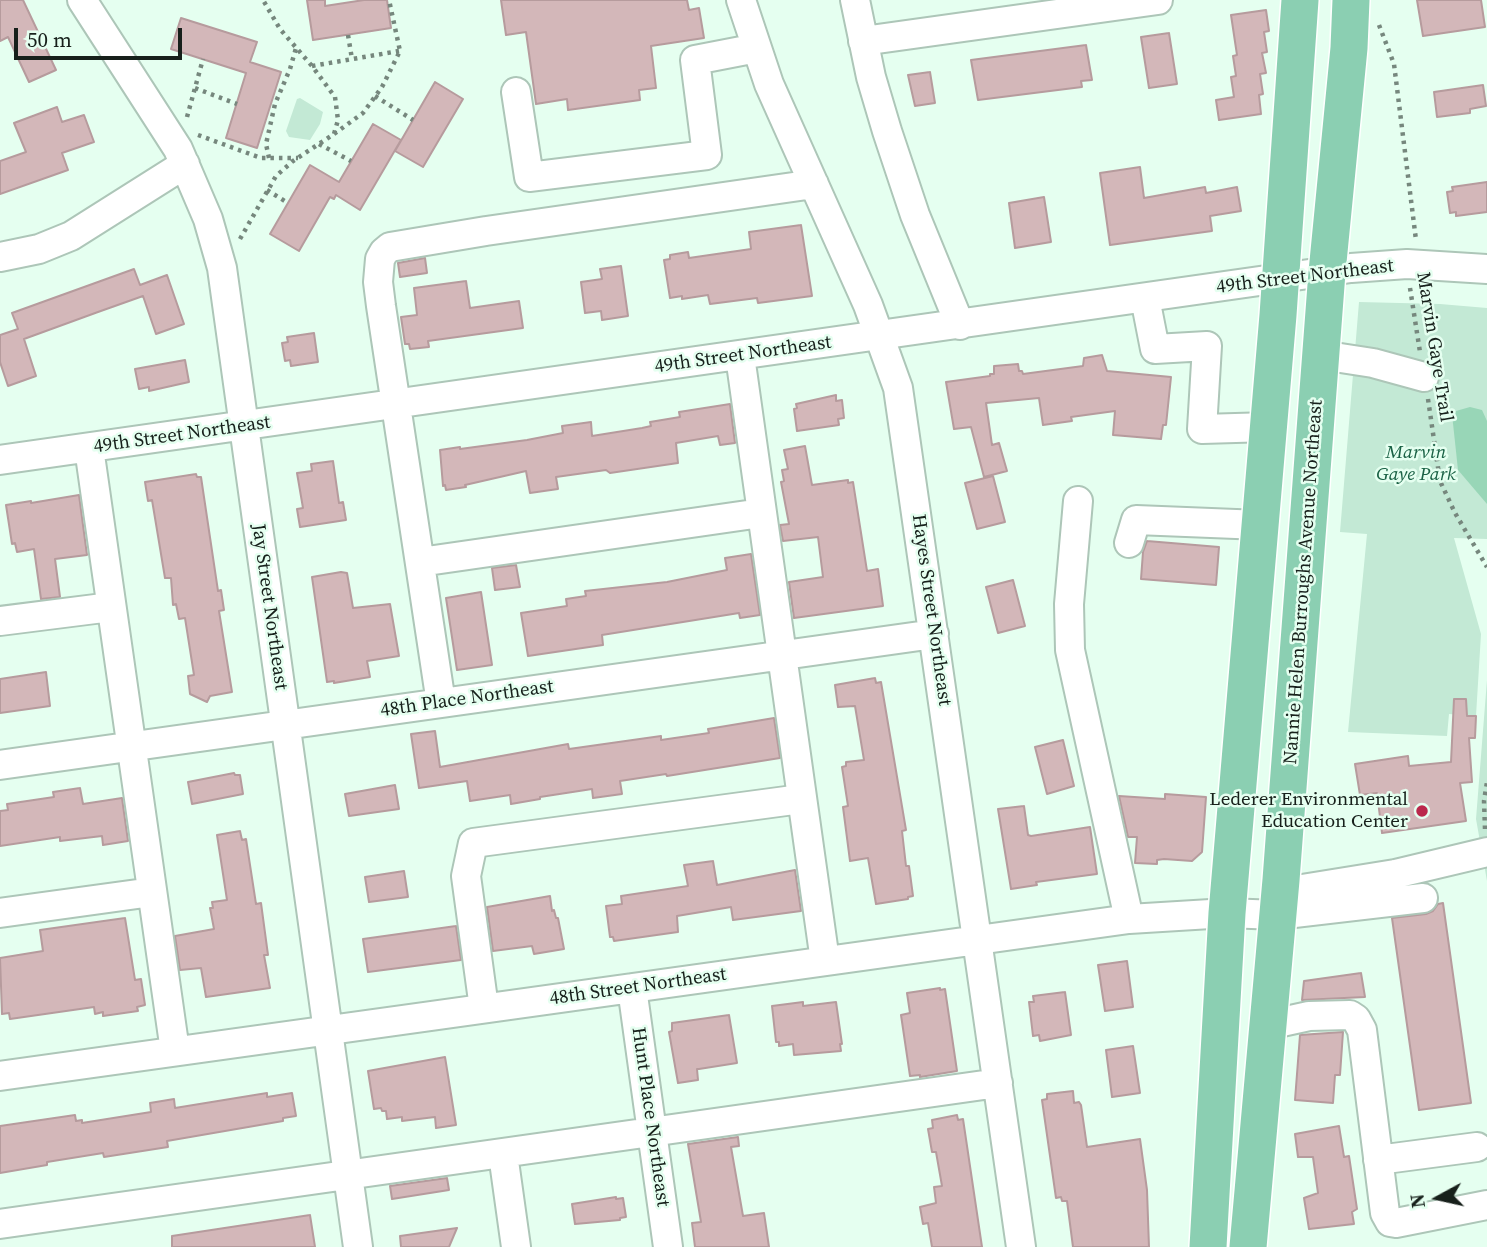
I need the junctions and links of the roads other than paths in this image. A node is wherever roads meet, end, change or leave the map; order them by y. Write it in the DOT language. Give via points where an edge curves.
graph roads {
  1 [pos="82,0"];
  2 [pos="741,0"];
  3 [pos="855,0"];
  4 [pos="1157,0"];
  5 [pos="1300,0"];
  6 [pos="1364,10"];
  7 [pos="863,41"];
  8 [pos="757,48"];
  9 [pos="516,92"];
  10 [pos="185,164"];
  11 [pos="814,184"];
  12 [pos="0,257"];
  13 [pos="1487,269"];
  14 [pos="1327,272"];
  15 [pos="1281,279"];
  16 [pos="1145,298"];
  17 [pos="960,325"];
  18 [pos="881,337"];
  19 [pos="1321,355"];
  20 [pos="740,356"];
  21 [pos="1424,377"];
  22 [pos="397,405"];
  23 [pos="243,426"];
  24 [pos="1269,427"];
  25 [pos="89,448"];
  26 [pos="0,460"];
  27 [pos="1078,501"];
  28 [pos="761,513"];
  29 [pos="1261,525"];
  30 [pos="1129,543"];
  31 [pos="420,562"];
  32 [pos="111,607"];
  33 [pos="0,621"];
  34 [pos="934,634"];
  35 [pos="780,655"];
  36 [pos="441,703"];
  37 [pos="285,725"];
  38 [pos="130,746"];
  39 [pos="0,765"];
  40 [pos="801,799"];
  41 [pos="1487,852"];
  42 [pos="152,892"];
  43 [pos="1423,898"];
  44 [pos="0,913"];
  45 [pos="1227,913"];
  46 [pos="1277,915"];
  47 [pos="1129,919"];
  48 [pos="977,939"];
  49 [pos="825,961"];
  50 [pos="632,988"];
  51 [pos="484,1008"];
  52 [pos="1268,1025"];
  53 [pos="328,1030"];
  54 [pos="175,1051"];
  55 [pos="0,1076"];
  56 [pos="998,1083"];
  57 [pos="652,1133"];
  58 [pos="1477,1147"];
  59 [pos="503,1154"];
  60 [pos="1378,1160"];
  61 [pos="348,1175"];
  62 [pos="1487,1205"];
  63 [pos="0,1224"];
  64 [pos="358,1247"];
  65 [pos="516,1247"];
  66 [pos="668,1247"];
  67 [pos="1021,1247"];
  68 [pos="1208,1247"];
  69 [pos="1248,1247"];
  1 -- 10 [label="street, Jay Street Northeast"];
  2 -- 8 [label="street, Hayes Street Northeast"];
  3 -- 7 [label="street"];
  4 -- 7 [label="street"];
  5 -- 15 [label="main road"];
  6 -- 14 [label="main road, Nannie Helen Burroughs Avenue Northeast" via="1349,48"];
  7 -- 17 [label="street" via="915,215"];
  8 -- 9 [label="street" via="695,60 707,155 529,177"];
  8 -- 11 [label="street, Hayes Street Northeast"];
  10 -- 12 [label="street" via="71,236"];
  10 -- 23 [label="street, Jay Street Northeast" via="220,259"];
  11 -- 18 [label="street, Hayes Street Northeast"];
  11 -- 22 [label="street" via="390,247 380,259 378,282"];
  13 -- 14 [label="street, 49th Street Northeast" via="1407,264"];
  14 -- 15 [label="street, 49th Street Northeast"];
  14 -- 19 [label="main road, Nannie Helen Burroughs Avenue Northeast"];
  15 -- 16 [label="street, 49th Street Northeast"];
  15 -- 24 [label="main road"];
  16 -- 17 [label="street, 49th Street Northeast"];
  16 -- 24 [label="street" via="1155,349 1207,346 1202,429"];
  17 -- 18 [label="street, 49th Street Northeast"];
  18 -- 20 [label="street, 49th Street Northeast"];
  18 -- 34 [label="street, Hayes Street Northeast" via="901,405"];
  19 -- 21 [label="street"];
  19 -- 46 [label="main road, Nannie Helen Burroughs Avenue Northeast"];
  20 -- 22 [label="street, 49th Street Northeast"];
  20 -- 28 [label="street"];
  22 -- 23 [label="street, 49th Street Northeast"];
  22 -- 31 [label="street"];
  23 -- 25 [label="street, 49th Street Northeast"];
  23 -- 37 [label="street, Jay Street Northeast"];
  24 -- 29 [label="main road"];
  25 -- 26 [label="street, 49th Street Northeast"];
  25 -- 32 [label="street"];
  27 -- 47 [label="street" via="1070,649"];
  28 -- 31 [label="street"];
  28 -- 35 [label="street"];
  29 -- 30 [label="street" via="1136,520"];
  29 -- 45 [label="main road"];
  31 -- 36 [label="street"];
  32 -- 33 [label="street"];
  32 -- 38 [label="street"];
  34 -- 35 [label="street, 48th Place Northeast"];
  34 -- 48 [label="street, Hayes Street Northeast"];
  35 -- 36 [label="street, 48th Place Northeast"];
  35 -- 40 [label="street"];
  36 -- 37 [label="street, 48th Place Northeast"];
  37 -- 38 [label="street, 48th Place Northeast"];
  37 -- 53 [label="street, Jay Street Northeast"];
  38 -- 39 [label="street, 48th Place Northeast"];
  38 -- 42 [label="street"];
  40 -- 49 [label="street"];
  40 -- 51 [label="street" via="473,843 466,876"];
  41 -- 46 [label="street" via="1395,874 1302,889"];
  42 -- 44 [label="street"];
  42 -- 54 [label="street"];
  43 -- 46 [label="street, 48th Street Northeast"];
  45 -- 46 [label="street, 48th Street Northeast"];
  45 -- 47 [label="street, 48th Street Northeast"];
  45 -- 68 [label="main road"];
  46 -- 52 [label="main road, Nannie Helen Burroughs Avenue Northeast"];
  47 -- 48 [label="street, 48th Street Northeast"];
  48 -- 49 [label="street, 48th Street Northeast"];
  48 -- 56 [label="street, Hayes Street Northeast"];
  49 -- 50 [label="street, 48th Street Northeast"];
  50 -- 51 [label="street, 48th Street Northeast"];
  50 -- 57 [label="street, Hunt Place Northeast"];
  51 -- 53 [label="street, 48th Street Northeast"];
  52 -- 60 [label="street" via="1310,1016 1350,1015 1356,1019 1362,1030"];
  52 -- 69 [label="main road, Nannie Helen Burroughs Avenue Northeast"];
  53 -- 54 [label="street, 48th Street Northeast"];
  53 -- 61 [label="street, Jay Street Northeast"];
  54 -- 55 [label="street, 48th Street Northeast"];
  56 -- 57 [label="street"];
  56 -- 67 [label="street, Hayes Street Northeast"];
  57 -- 59 [label="street"];
  57 -- 66 [label="street, Hunt Place Northeast"];
  58 -- 60 [label="street"];
  59 -- 61 [label="street"];
  59 -- 65 [label="street"];
  60 -- 62 [label="street" via="1390,1222"];
  61 -- 63 [label="street"];
  61 -- 64 [label="street, Jay Street Northeast"];
}
